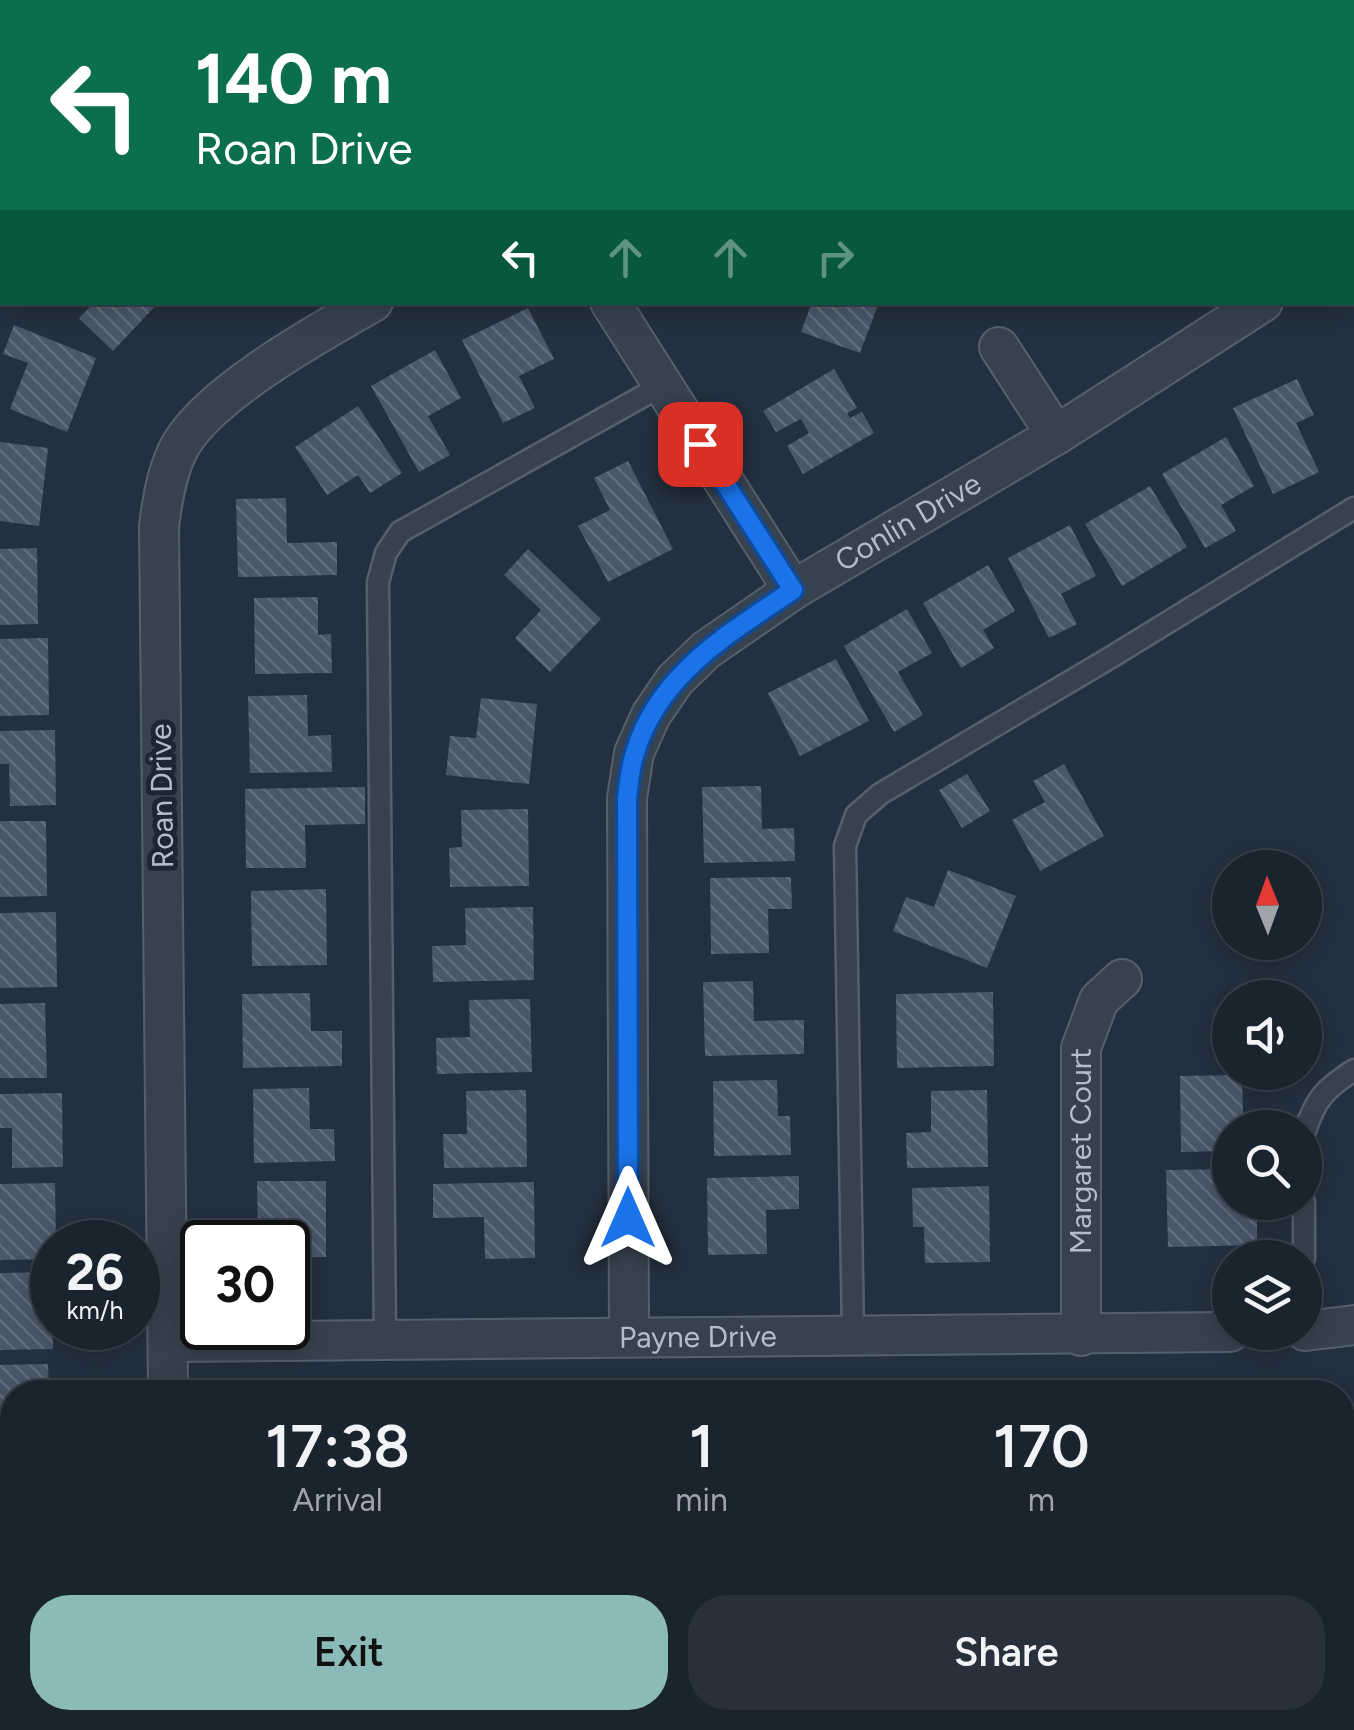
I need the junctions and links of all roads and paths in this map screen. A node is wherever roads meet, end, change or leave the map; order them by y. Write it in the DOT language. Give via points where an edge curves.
graph roads {
  1 [pos="368,305"];
  2 [pos="612,305"];
  3 [pos="1258,305"];
  4 [pos="999,347"];
  5 [pos="663,386"];
  6 [pos="1056,435"];
  7 [pos="1354,508"];
  8 [pos="793,590"];
  9 [pos="1122,978"];
  10 [pos="1354,1070"];
  11 [pos="1312,1110"];
  12 [pos="1354,1325"];
  13 [pos="1322,1329"];
  14 [pos="1212,1332"];
  15 [pos="629,1336"];
  16 [pos="853,1336"];
  17 [pos="1081,1336"];
  18 [pos="385,1339"];
  19 [pos="168,1342"];
  20 [pos="168,1380"];
  1 -- 19 [label="street, Roan Drive" via="206,415 178,448 164,487 159,527"];
  2 -- 5 [label="street"];
  3 -- 6 [label="street, Conlin Drive"];
  4 -- 6 [label="street"];
  5 -- 8 [label="street"];
  5 -- 18 [label="lane" via="400,532 386,553 378,582"];
  6 -- 8 [label="street, Conlin Drive"];
  7 -- 16 [label="lane" via="880,794 856,815 845,846"];
  8 -- 15 [label="street, Conlin Drive" via="706,650 675,680 650,714 634,753 627,817"];
  9 -- 17 [label="street, Margaret Court" via="1099,1000 1082,1048"];
  10 -- 11 [label="lane" via="1330,1085"];
  12 -- 13 [label="street"];
  14 -- 17 [label="street, Payne Drive"];
  15 -- 16 [label="street, Payne Drive"];
  15 -- 18 [label="street, Payne Drive"];
  16 -- 17 [label="street, Payne Drive"];
  18 -- 19 [label="street, Payne Drive"];
  19 -- 20 [label="street, Roan Drive"];
}
